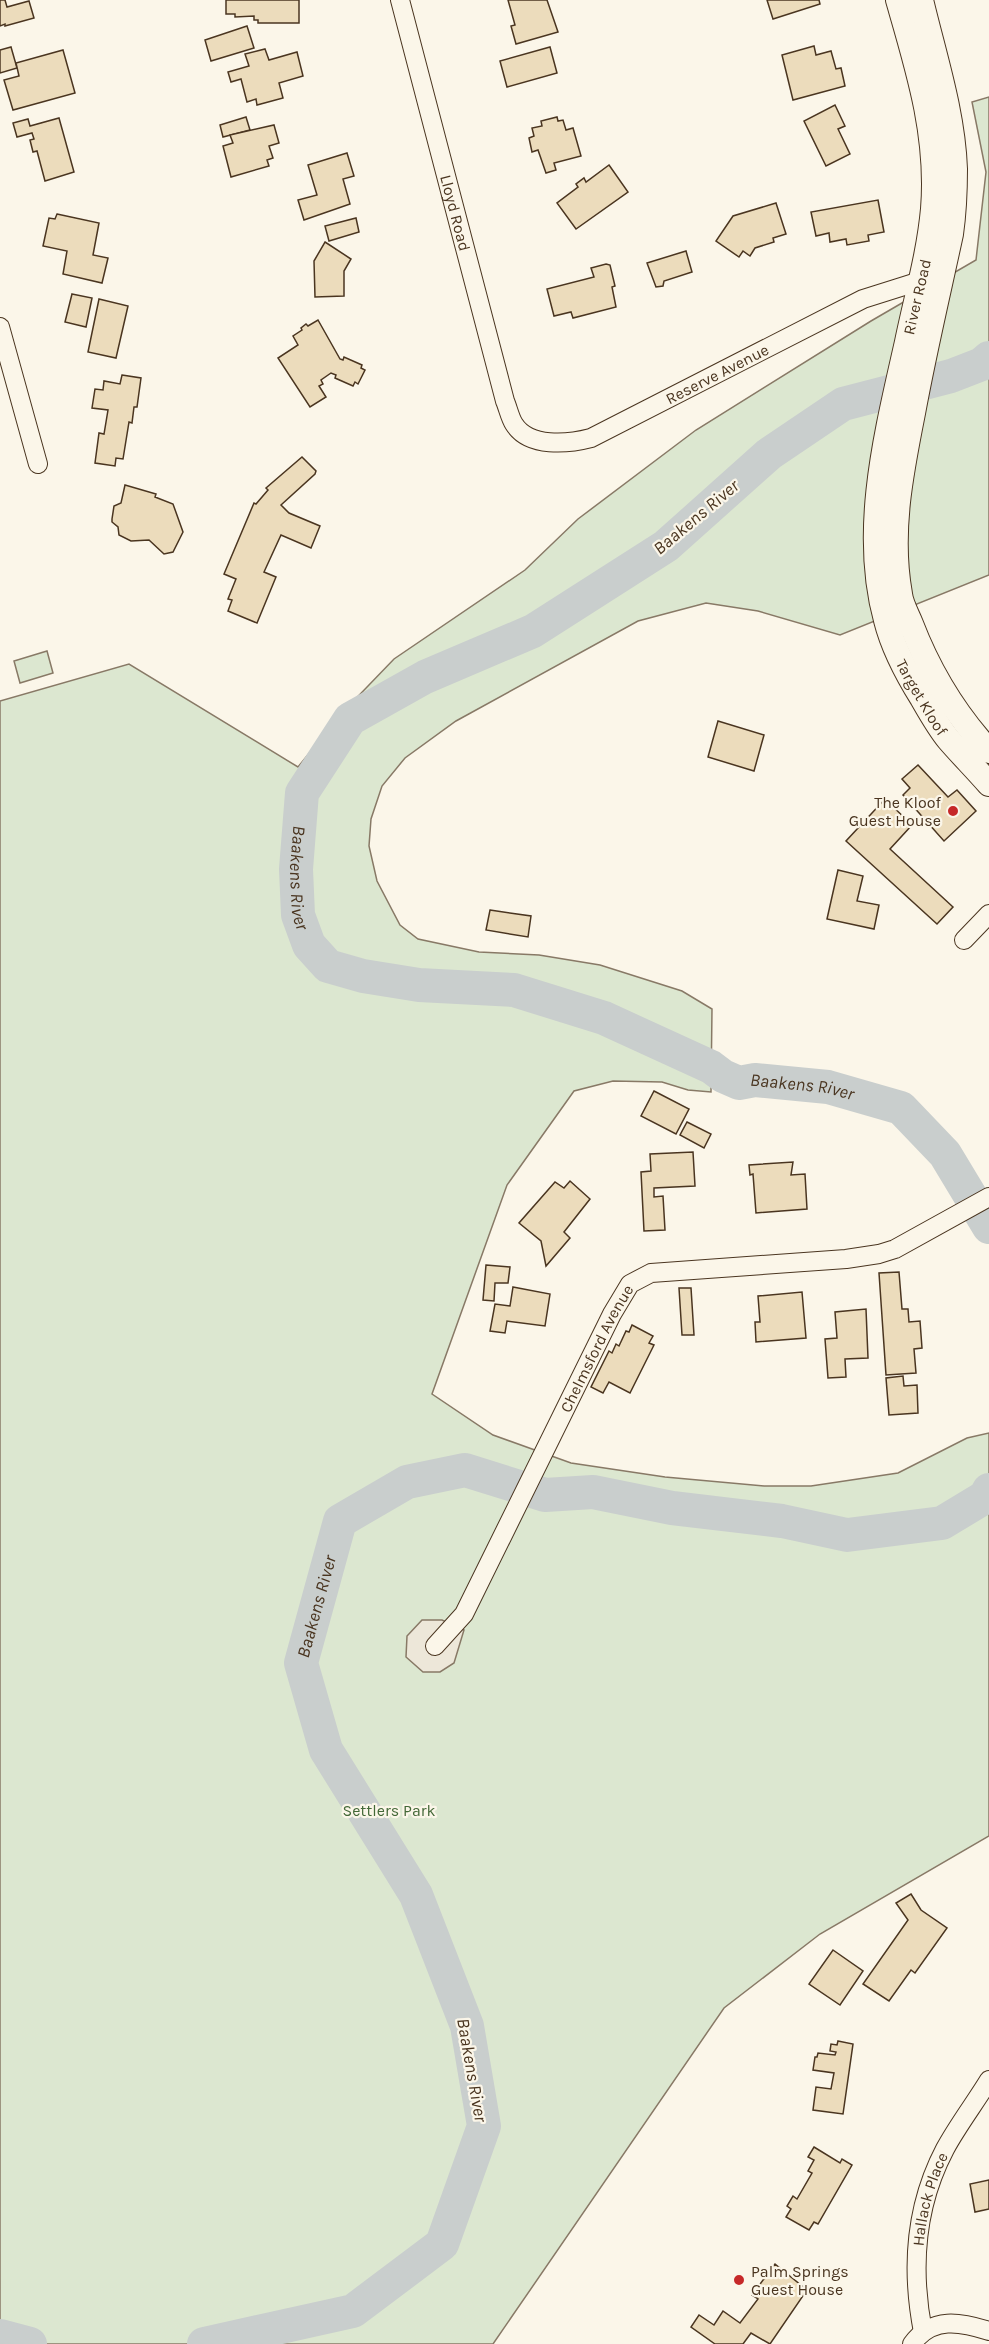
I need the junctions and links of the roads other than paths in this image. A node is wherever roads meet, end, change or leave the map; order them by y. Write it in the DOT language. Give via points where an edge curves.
graph roads {
  1 [pos="399,0"];
  2 [pos="898,0"];
  3 [pos="921,0"];
  4 [pos="925,287"];
  5 [pos="0,327"];
  6 [pos="514,425"];
  7 [pos="38,464"];
  8 [pos="890,596"];
  9 [pos="989,751"];
  10 [pos="989,784"];
  11 [pos="989,914"];
  12 [pos="964,940"];
  13 [pos="989,1197"];
  14 [pos="435,1646"];
  15 [pos="989,2080"];
  16 [pos="989,2331"];
  17 [pos="917,2338"];
  1 -- 6 [label="street, Lloyd Road"];
  2 -- 4 [label="main road, River Road" via="926,100 933,154 933,209"];
  3 -- 4 [label="main road, River Road" via="948,114 955,167 951,234"];
  4 -- 6 [label="street, Reserve Avenue" via="863,299 591,438 544,442"];
  4 -- 8 [label="main road, River Road"];
  5 -- 7 [label="street"];
  8 -- 9 [label="main road, Target Kloof" via="933,674"];
  8 -- 10 [label="main road, Target Kloof" via="886,621 906,673 948,739"];
  11 -- 12 [label="street"];
  13 -- 14 [label="street, Chelmsford Avenue" via="879,1254 651,1273 630,1284 464,1614"];
  15 -- 17 [label="street, Hallack Place" via="945,2149 922,2209 917,2231"];
  16 -- 17 [label="street" via="951,2322 936,2325"];
}
